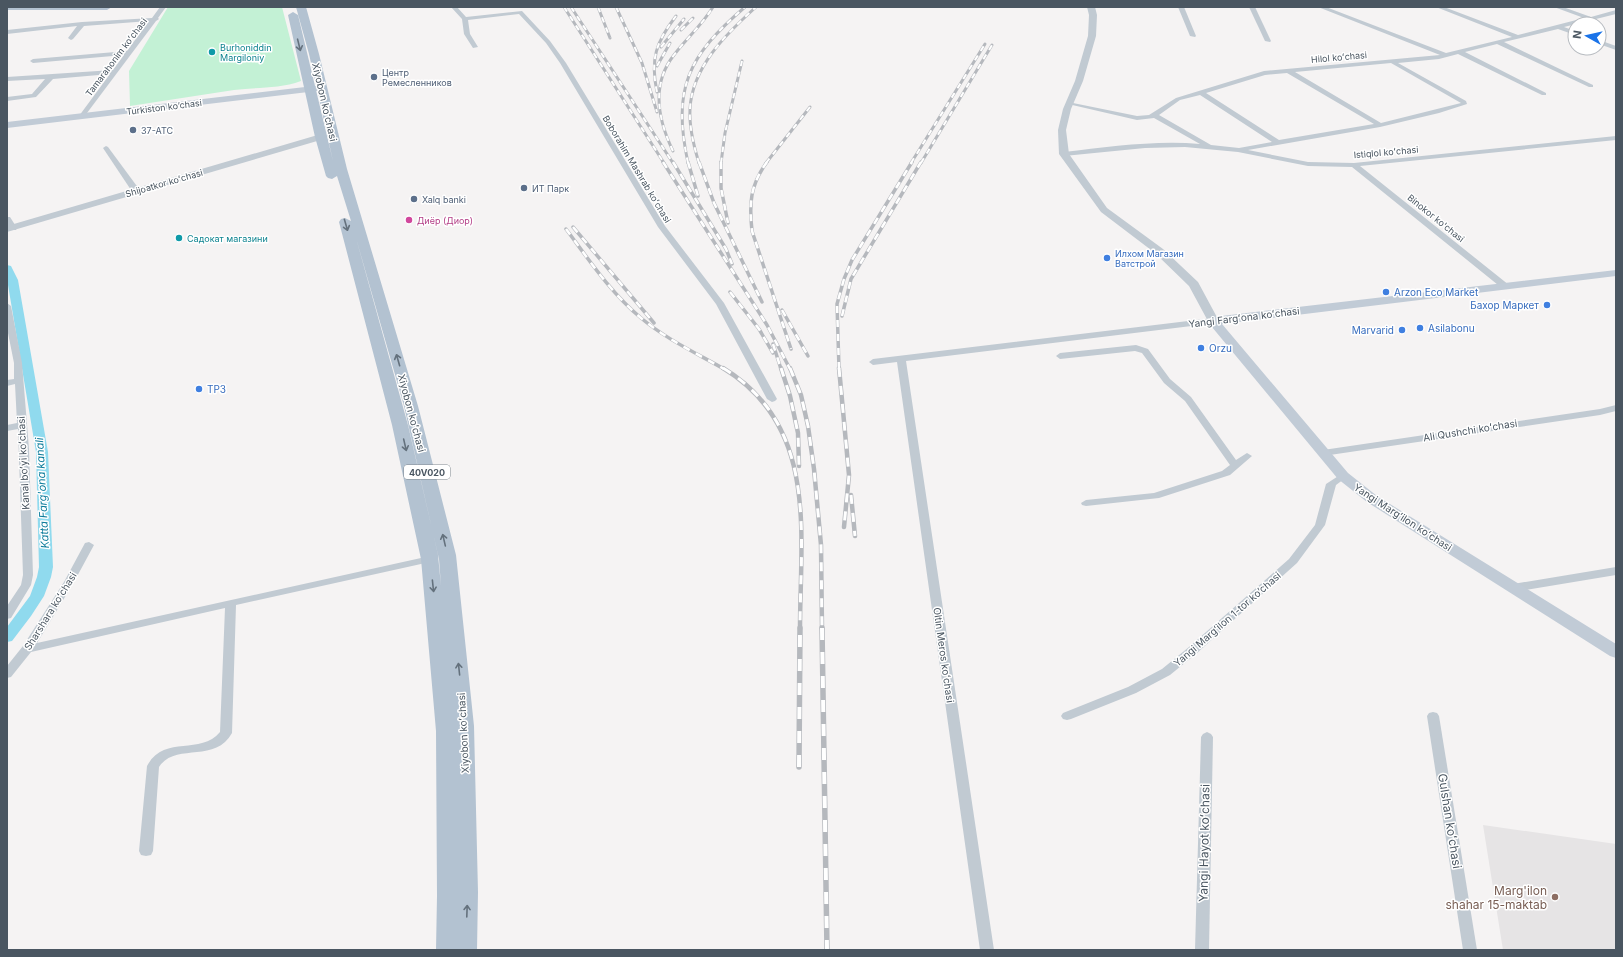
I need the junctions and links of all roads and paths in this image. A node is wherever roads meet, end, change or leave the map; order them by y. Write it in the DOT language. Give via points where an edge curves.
graph roads {
  1 [pos="7,7"];
  2 [pos="106,7"];
  3 [pos="163,7"];
  4 [pos="454,7"];
  5 [pos="1091,7"];
  6 [pos="1181,7"];
  7 [pos="1252,7"];
  8 [pos="1321,7"];
  9 [pos="1439,7"];
  10 [pos="1557,7"];
  11 [pos="301,9"];
  12 [pos="1616,12"];
  13 [pos="1584,16"];
  14 [pos="1599,16"];
  15 [pos="156,19"];
  16 [pos="464,19"];
  17 [pos="82,24"];
  18 [pos="1567,25"];
  19 [pos="1559,27"];
  20 [pos="1567,30"];
  21 [pos="7,32"];
  22 [pos="1193,36"];
  23 [pos="1518,37"];
  24 [pos="72,38"];
  25 [pos="1268,41"];
  26 [pos="1498,42"];
  27 [pos="475,46"];
  28 [pos="1459,52"];
  29 [pos="129,53"];
  30 [pos="1445,55"];
  31 [pos="33,61"];
  32 [pos="1391,61"];
  33 [pos="1289,71"];
  34 [pos="114,72"];
  35 [pos="51,77"];
  36 [pos="7,79"];
  37 [pos="1591,86"];
  38 [pos="316,89"];
  39 [pos="1200,92"];
  40 [pos="1544,94"];
  41 [pos="7,99"];
  42 [pos="1070,103"];
  43 [pos="1154,115"];
  44 [pos="82,116"];
  45 [pos="7,125"];
  46 [pos="1380,125"];
  47 [pos="321,137"];
  48 [pos="1616,138"];
  49 [pos="1278,142"];
  50 [pos="1209,147"];
  51 [pos="106,148"];
  52 [pos="1238,150"];
  53 [pos="1064,154"];
  54 [pos="1354,165"];
  55 [pos="136,191"];
  56 [pos="9,225"];
  57 [pos="1616,273"];
  58 [pos="1506,287"];
  59 [pos="7,306"];
  60 [pos="1213,320"];
  61 [pos="1060,356"];
  62 [pos="901,359"];
  63 [pos="873,362"];
  64 [pos="19,381"];
  65 [pos="7,383"];
  66 [pos="772,399"];
  67 [pos="1616,408"];
  68 [pos="408,423"];
  69 [pos="22,425"];
  70 [pos="7,428"];
  71 [pos="1323,453"];
  72 [pos="1247,456"];
  73 [pos="1235,465"];
  74 [pos="1343,476"];
  75 [pos="1086,503"];
  76 [pos="89,545"];
  77 [pos="430,559"];
  78 [pos="1616,571"];
  79 [pos="1513,588"];
  80 [pos="230,604"];
  81 [pos="8,612"];
  82 [pos="27,649"];
  83 [pos="1616,652"];
  84 [pos="7,674"];
  85 [pos="1067,716"];
  86 [pos="1434,716"];
  87 [pos="1207,737"];
  88 [pos="146,851"];
  89 [pos="447,950"];
  90 [pos="466,950"];
  91 [pos="987,950"];
  92 [pos="1202,950"];
  93 [pos="1470,950"];
  1 -- 2 [label="main road"];
  3 -- 15 [label="street, Tamarahonim koʻchasi"];
  4 -- 16 [label="street"];
  5 -- 42 [label="street" via="1092,36"];
  6 -- 22 [label="street"];
  7 -- 25 [label="street"];
  8 -- 30 [label="street"];
  9 -- 23 [label="street"];
  10 -- 13 [label="street"];
  11 -- 38 [label="main road, Xiyobon koʻchasi / 40V020" via="295,29"];
  12 -- 14 [label="street, Hilol koʻchasi"];
  15 -- 17 [label="street"];
  15 -- 29 [label="street, Tamarahonim koʻchasi"];
  16 -- 27 [label="street" via="467,34"];
  16 -- 66 [label="street, Boborahim Mashrab koʻchasi" via="520,12 548,42 662,227 720,303"];
  17 -- 21 [label="street"];
  17 -- 24 [label="street"];
  18 -- 19 [label="street, Hilol koʻchasi"];
  19 -- 20 [label="street"];
  19 -- 23 [label="street, Hilol koʻchasi"];
  23 -- 26 [label="street, Hilol koʻchasi"];
  26 -- 28 [label="street, Hilol koʻchasi"];
  26 -- 37 [label="street"];
  28 -- 30 [label="street, Hilol koʻchasi"];
  28 -- 40 [label="street"];
  29 -- 31 [label="street"];
  29 -- 34 [label="street, Tamarahonim koʻchasi"];
  30 -- 32 [label="street, Hilol koʻchasi"];
  32 -- 33 [label="street, Hilol koʻchasi"];
  32 -- 46 [label="street" via="1464,104 1428,116"];
  33 -- 39 [label="street, Hilol koʻchasi" via="1264,73"];
  33 -- 46 [label="street"];
  34 -- 35 [label="street"];
  34 -- 44 [label="street, Tamarahonim koʻchasi"];
  35 -- 36 [label="street"];
  35 -- 41 [label="street" via="34,96"];
  38 -- 44 [label="main road, Turkiston ko’chasi"];
  38 -- 47 [label="main road, Xiyobon koʻchasi / 40V020"];
  68 -- 38 [label="main road, Xiyobon koʻchasi / 40V020, one-way" via="390,332"];
  39 -- 43 [label="street, Hilol koʻchasi" via="1178,99"];
  39 -- 49 [label="street"];
  42 -- 43 [label="street, Hilol koʻchasi" via="1137,118"];
  42 -- 53 [label="street" via="1062,130"];
  43 -- 50 [label="street" via="1191,134"];
  44 -- 45 [label="main road, Turkiston ko’chasi"];
  46 -- 49 [label="street"];
  47 -- 55 [label="street, Shijoatkor koʻchasi"];
  47 -- 68 [label="main road, Xiyobon koʻchasi / 40V020, one-way"];
  48 -- 54 [label="street, Istiqlol koʻchasi"];
  49 -- 52 [label="street"];
  50 -- 52 [label="street, Istiqlol koʻchasi"];
  50 -- 53 [label="street, Istiqlol koʻchasi" via="1145,146"];
  51 -- 55 [label="street"];
  52 -- 54 [label="street, Istiqlol koʻchasi" via="1308,164"];
  53 -- 60 [label="street" via="1104,210 1159,250 1194,284"];
  54 -- 58 [label="street, Binokor ko'chasi"];
  55 -- 56 [label="street, Shijoatkor koʻchasi"];
  57 -- 58 [label="main road, Yangi Fargʻona koʻchasi"];
  58 -- 60 [label="main road, Yangi Fargʻona koʻchasi"];
  59 -- 64 [label="street, Kanal boʻyi koʻchasi"];
  60 -- 62 [label="street, Yangi Fargʻona koʻchasi"];
  60 -- 71 [label="main road, Yangi Margʻilon koʻchasi"];
  61 -- 73 [label="street" via="1136,348 1145,351 1167,381 1188,399"];
  62 -- 63 [label="street, Yangi Fargʻona koʻchasi"];
  62 -- 91 [label="street, Oltin Meros koʻchasi"];
  64 -- 65 [label="street"];
  64 -- 69 [label="street, Kanal boʻyi koʻchasi"];
  67 -- 71 [label="street, Ali Qushchi koʻchasi"];
  68 -- 77 [label="main road, Xiyobon koʻchasi / 40V020, one-way"];
  90 -- 68 [label="main road, Xiyobon koʻchasi / 40V020, one-way" via="468,892 464,726 447,555"];
  69 -- 70 [label="street"];
  69 -- 81 [label="street, Kanal boʻyi koʻchasi" via="28,575 26,585"];
  71 -- 74 [label="main road, Yangi Margʻilon koʻchasi"];
  72 -- 73 [label="street"];
  73 -- 75 [label="street" via="1226,473 1155,496"];
  74 -- 79 [label="main road, Yangi Margʻilon koʻchasi" via="1372,499"];
  74 -- 85 [label="street, Yangi Margʻilon 1-tor koʼchasi" via="1331,484 1320,525 1293,560 1193,650 1166,672 1132,690"];
  76 -- 82 [label="street, Sharshara koʻchasi"];
  77 -- 80 [label="street"];
  77 -- 89 [label="main road, Xiyobon koʻchasi / 40V020, one-way" via="446,731"];
  78 -- 79 [label="street"];
  79 -- 83 [label="main road, Yangi Margʻilon koʻchasi"];
  80 -- 82 [label="street"];
  80 -- 88 [label="street" via="226,732 221,740 212,745 166,753 155,760"];
  82 -- 84 [label="street, Sharshara koʻchasi"];
  86 -- 93 [label="street, Gulshan koʻchasi"];
  87 -- 92 [label="street, Yangi Hayot koʻchasi"];
}
